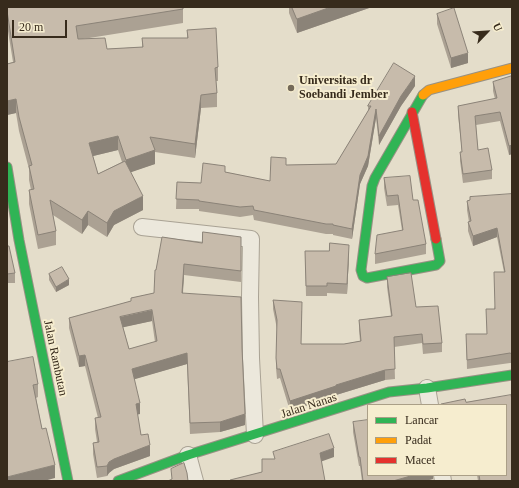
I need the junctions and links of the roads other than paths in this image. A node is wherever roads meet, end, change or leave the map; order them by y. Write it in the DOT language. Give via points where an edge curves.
graph roads {
  1 [pos="512,68"];
  2 [pos="412,112"];
  3 [pos="7,167"];
  4 [pos="142,227"];
  5 [pos="13,240"];
  6 [pos="512,375"];
  7 [pos="427,388"];
  8 [pos="430,404"];
  9 [pos="256,436"];
  10 [pos="188,455"];
  11 [pos="68,481"];
  12 [pos="118,481"];
  13 [pos="195,481"];
  1 -- 2 [label="street" via="429,90"];
  2 -- 2 [label="street" via="440,261 436,265 367,278 361,270 372,186"];
  3 -- 5 [label="street, Jalan Rambutan"];
  4 -- 9 [label="street" via="251,239 250,350"];
  5 -- 11 [label="street, Jalan Rambutan"];
  6 -- 7 [label="street, Jalan Nanas"];
  7 -- 8 [label="street"];
  7 -- 9 [label="street, Jalan Nanas" via="389,392"];
  9 -- 10 [label="street, Jalan Nanas"];
  10 -- 12 [label="street, Jalan Nanas"];
  10 -- 13 [label="street"];
}
